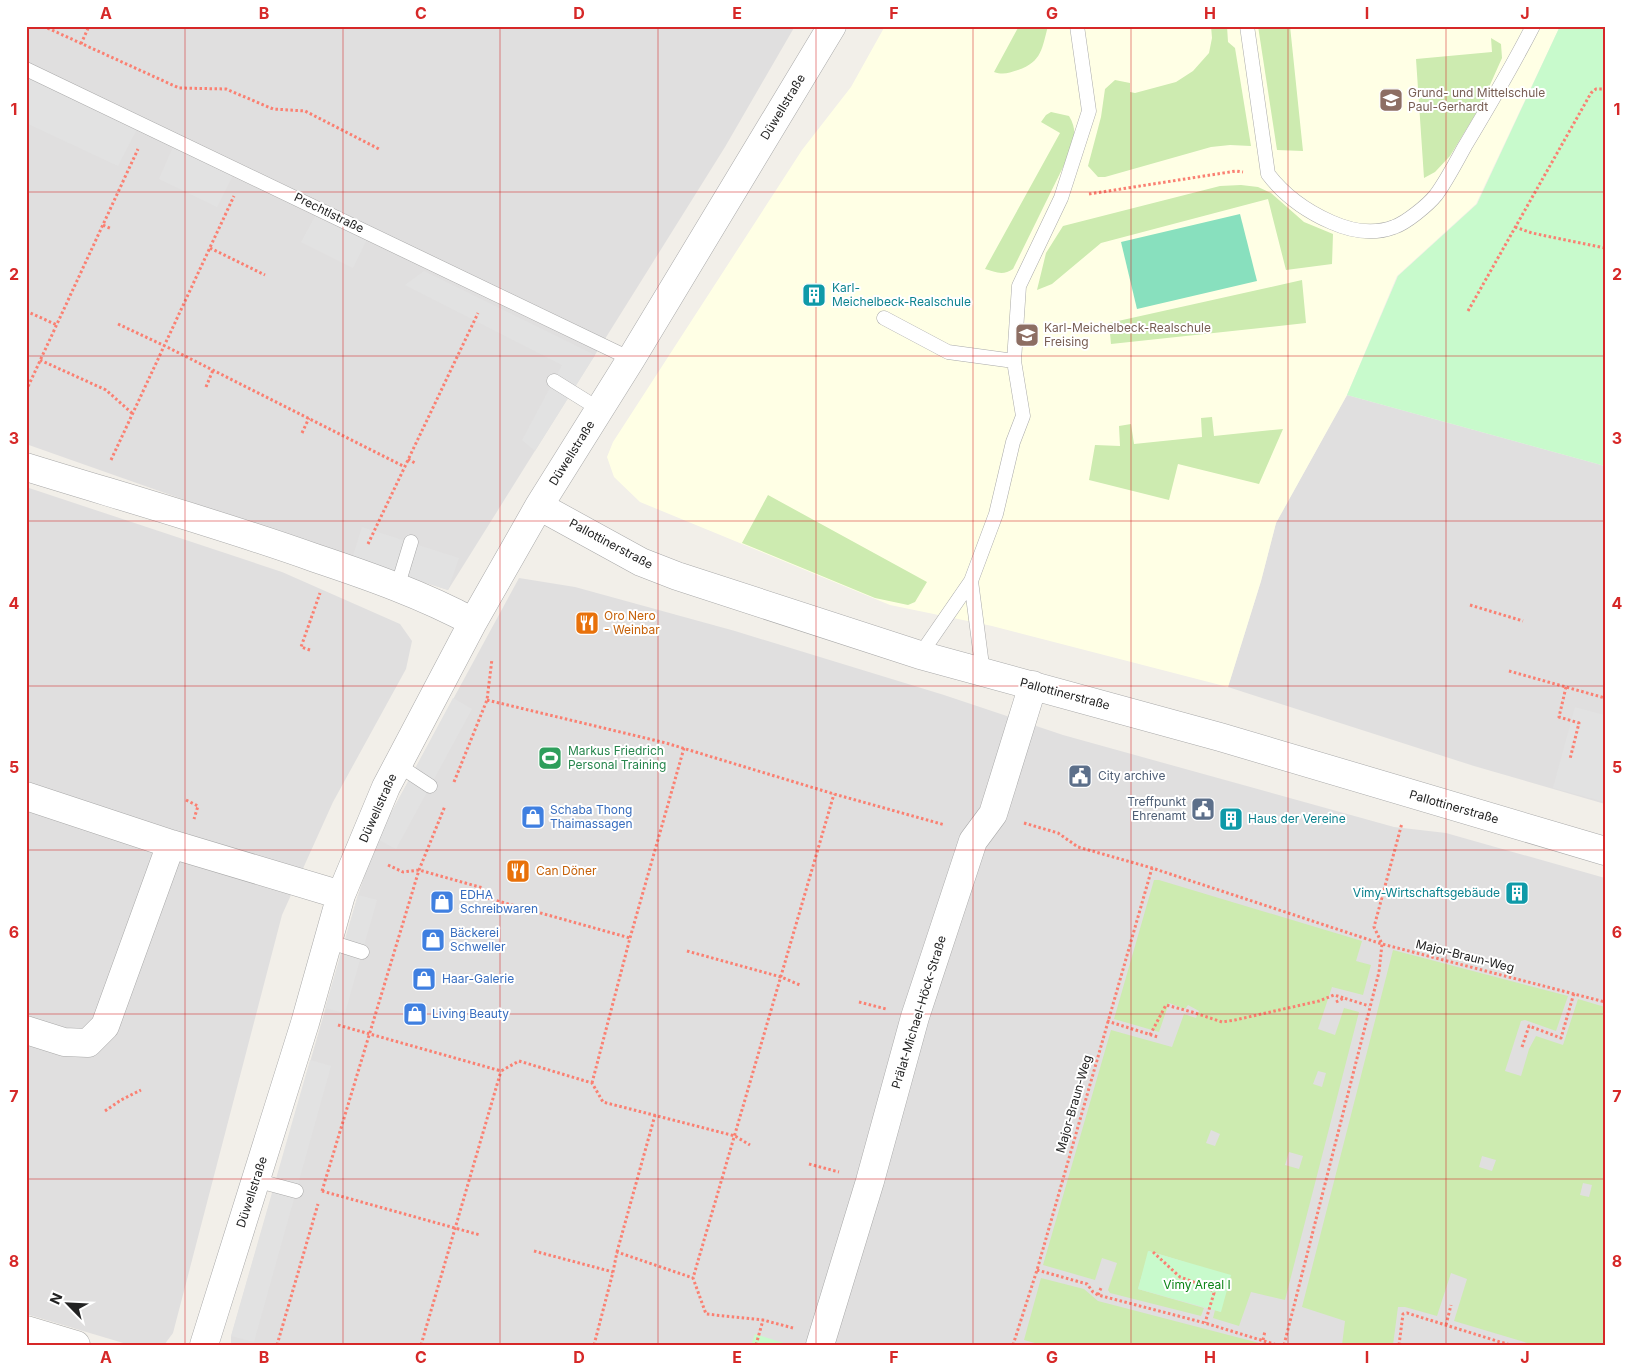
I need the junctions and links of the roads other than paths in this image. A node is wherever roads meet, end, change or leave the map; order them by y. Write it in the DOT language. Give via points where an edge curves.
graph roads {
  1 [pos="832,26"];
  2 [pos="1077,26"];
  3 [pos="1247,26"];
  4 [pos="1533,26"];
  5 [pos="26,69"];
  6 [pos="884,318"];
  7 [pos="631,358"];
  8 [pos="1014,361"];
  9 [pos="554,380"];
  10 [pos="599,409"];
  11 [pos="26,467"];
  12 [pos="539,506"];
  13 [pos="411,542"];
  14 [pos="971,581"];
  15 [pos="397,588"];
  16 [pos="473,622"];
  17 [pos="920,654"];
  18 [pos="983,673"];
  19 [pos="1033,685"];
  20 [pos="398,765"];
  21 [pos="430,786"];
  22 [pos="26,796"];
  23 [pos="171,844"];
  24 [pos="1605,851"];
  25 [pos="341,895"];
  26 [pos="327,941"];
  27 [pos="362,952"];
  28 [pos="26,1030"];
  29 [pos="255,1180"];
  30 [pos="296,1191"];
  31 [pos="26,1330"];
  32 [pos="821,1340"];
  33 [pos="76,1345"];
  34 [pos="204,1345"];
  1 -- 7 [label="street, Düwellstraße"];
  2 -- 8 [label="lane" via="1089,111 1061,198 1019,286"];
  3 -- 4 [label="lane" via="1268,174 1280,190 1323,219 1346,229 1372,232 1395,227 1435,196 1507,77"];
  5 -- 7 [label="lane, Prechtlstraße"];
  6 -- 8 [label="lane" via="948,352"];
  7 -- 10 [label="street, Düwellstraße"];
  8 -- 14 [label="lane" via="1023,416 1013,442 996,514"];
  9 -- 10 [label="lane"];
  10 -- 12 [label="street, Düwellstraße"];
  11 -- 15 [label="street" via="243,532"];
  12 -- 16 [label="street, Düwellstraße"];
  12 -- 17 [label="street, Pallottinerstraße" via="641,562 677,576"];
  13 -- 15 [label="lane"];
  14 -- 17 [label="lane"];
  14 -- 18 [label="lane"];
  15 -- 16 [label="street"];
  16 -- 20 [label="street, Düwellstraße"];
  17 -- 18 [label="street, Pallottinerstraße"];
  18 -- 19 [label="street, Pallottinerstraße"];
  19 -- 24 [label="street, Pallottinerstraße"];
  19 -- 32 [label="street, Prälat-Michael-Höck-Straße" via="993,814 973,842 915,1017 870,1181"];
  20 -- 21 [label="lane"];
  20 -- 25 [label="street, Düwellstraße"];
  22 -- 23 [label="street"];
  23 -- 25 [label="street"];
  23 -- 28 [label="street" via="105,1026 88,1043 64,1042"];
  25 -- 26 [label="street, Düwellstraße"];
  26 -- 27 [label="lane"];
  26 -- 29 [label="street, Düwellstraße" via="305,1023"];
  29 -- 30 [label="lane"];
  29 -- 34 [label="street, Düwellstraße"];
  31 -- 33 [label="street"];
}
